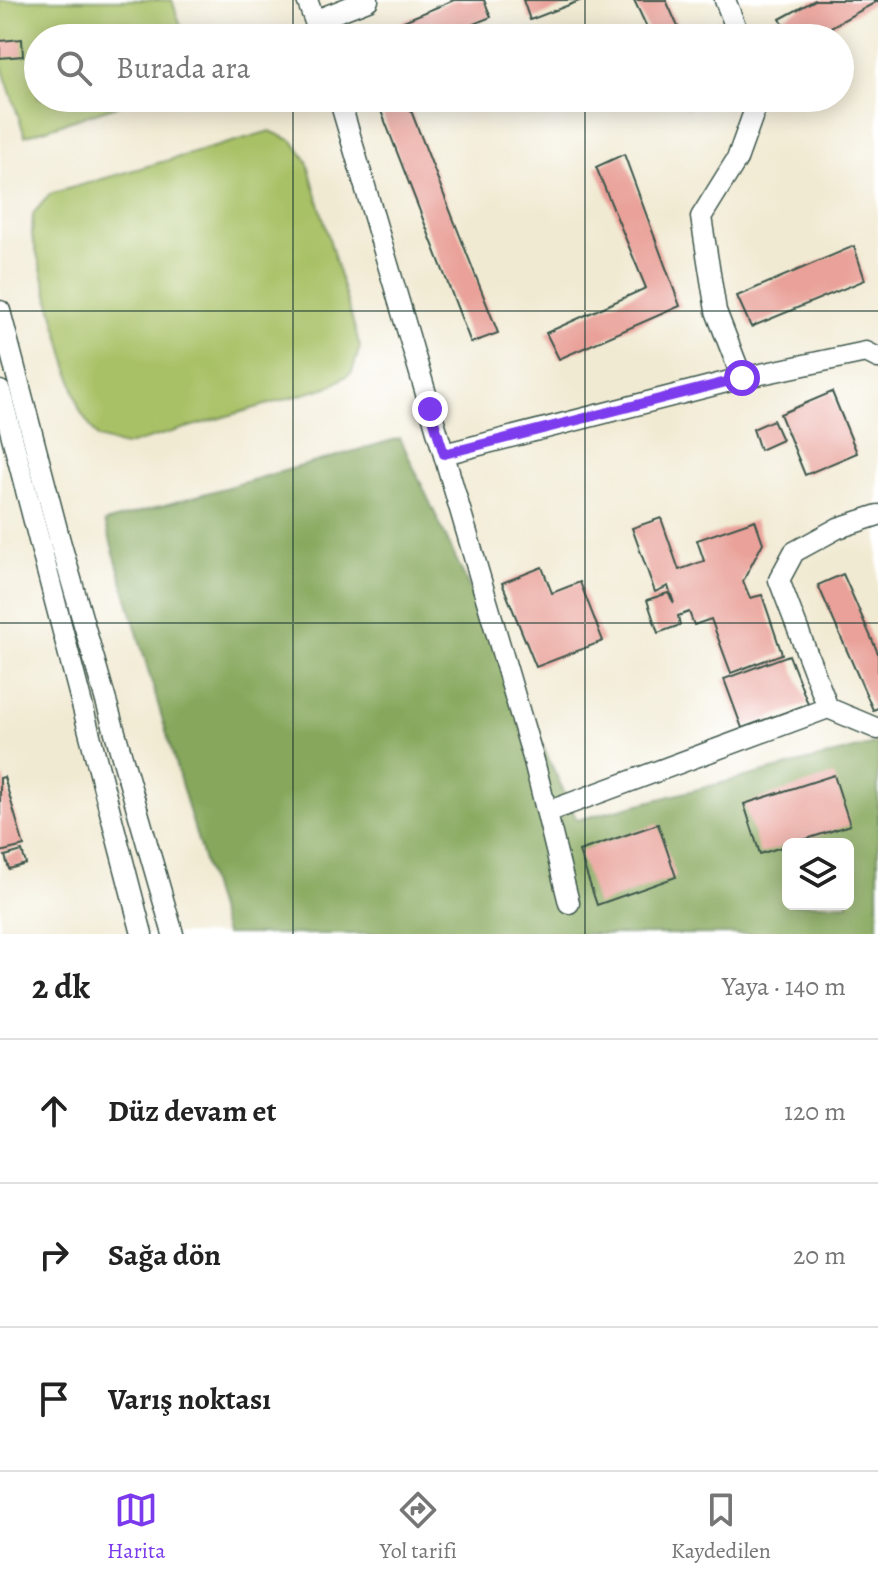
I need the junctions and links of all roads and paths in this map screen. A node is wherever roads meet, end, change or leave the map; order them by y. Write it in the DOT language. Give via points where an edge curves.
graph roads {
  1 [pos="307,0"];
  2 [pos="368,0"];
  3 [pos="725,0"];
  4 [pos="316,24"];
  5 [pos="327,24"];
  6 [pos="734,24"];
  7 [pos="343,112"];
  8 [pos="754,112"];
  9 [pos="0,311"];
  10 [pos="878,358"];
  11 [pos="742,378"];
  12 [pos="0,391"];
  13 [pos="444,454"];
  14 [pos="878,515"];
  15 [pos="828,708"];
  16 [pos="878,729"];
  17 [pos="547,812"];
  18 [pos="569,903"];
  19 [pos="142,934"];
  20 [pos="173,934"];
  1 -- 4 [label="street"];
  2 -- 5 [label="street"];
  3 -- 6 [label="street"];
  7 -- 13 [label="street"];
  8 -- 11 [label="street" via="737,159 701,217 716,311"];
  9 -- 20 [label="street"];
  10 -- 11 [label="street" via="866,352"];
  11 -- 13 [label="street"];
  12 -- 19 [label="street"];
  13 -- 17 [label="street"];
  14 -- 15 [label="street" via="838,528 794,552 779,580"];
  15 -- 16 [label="street"];
  15 -- 17 [label="street"];
  17 -- 18 [label="street"];
}
